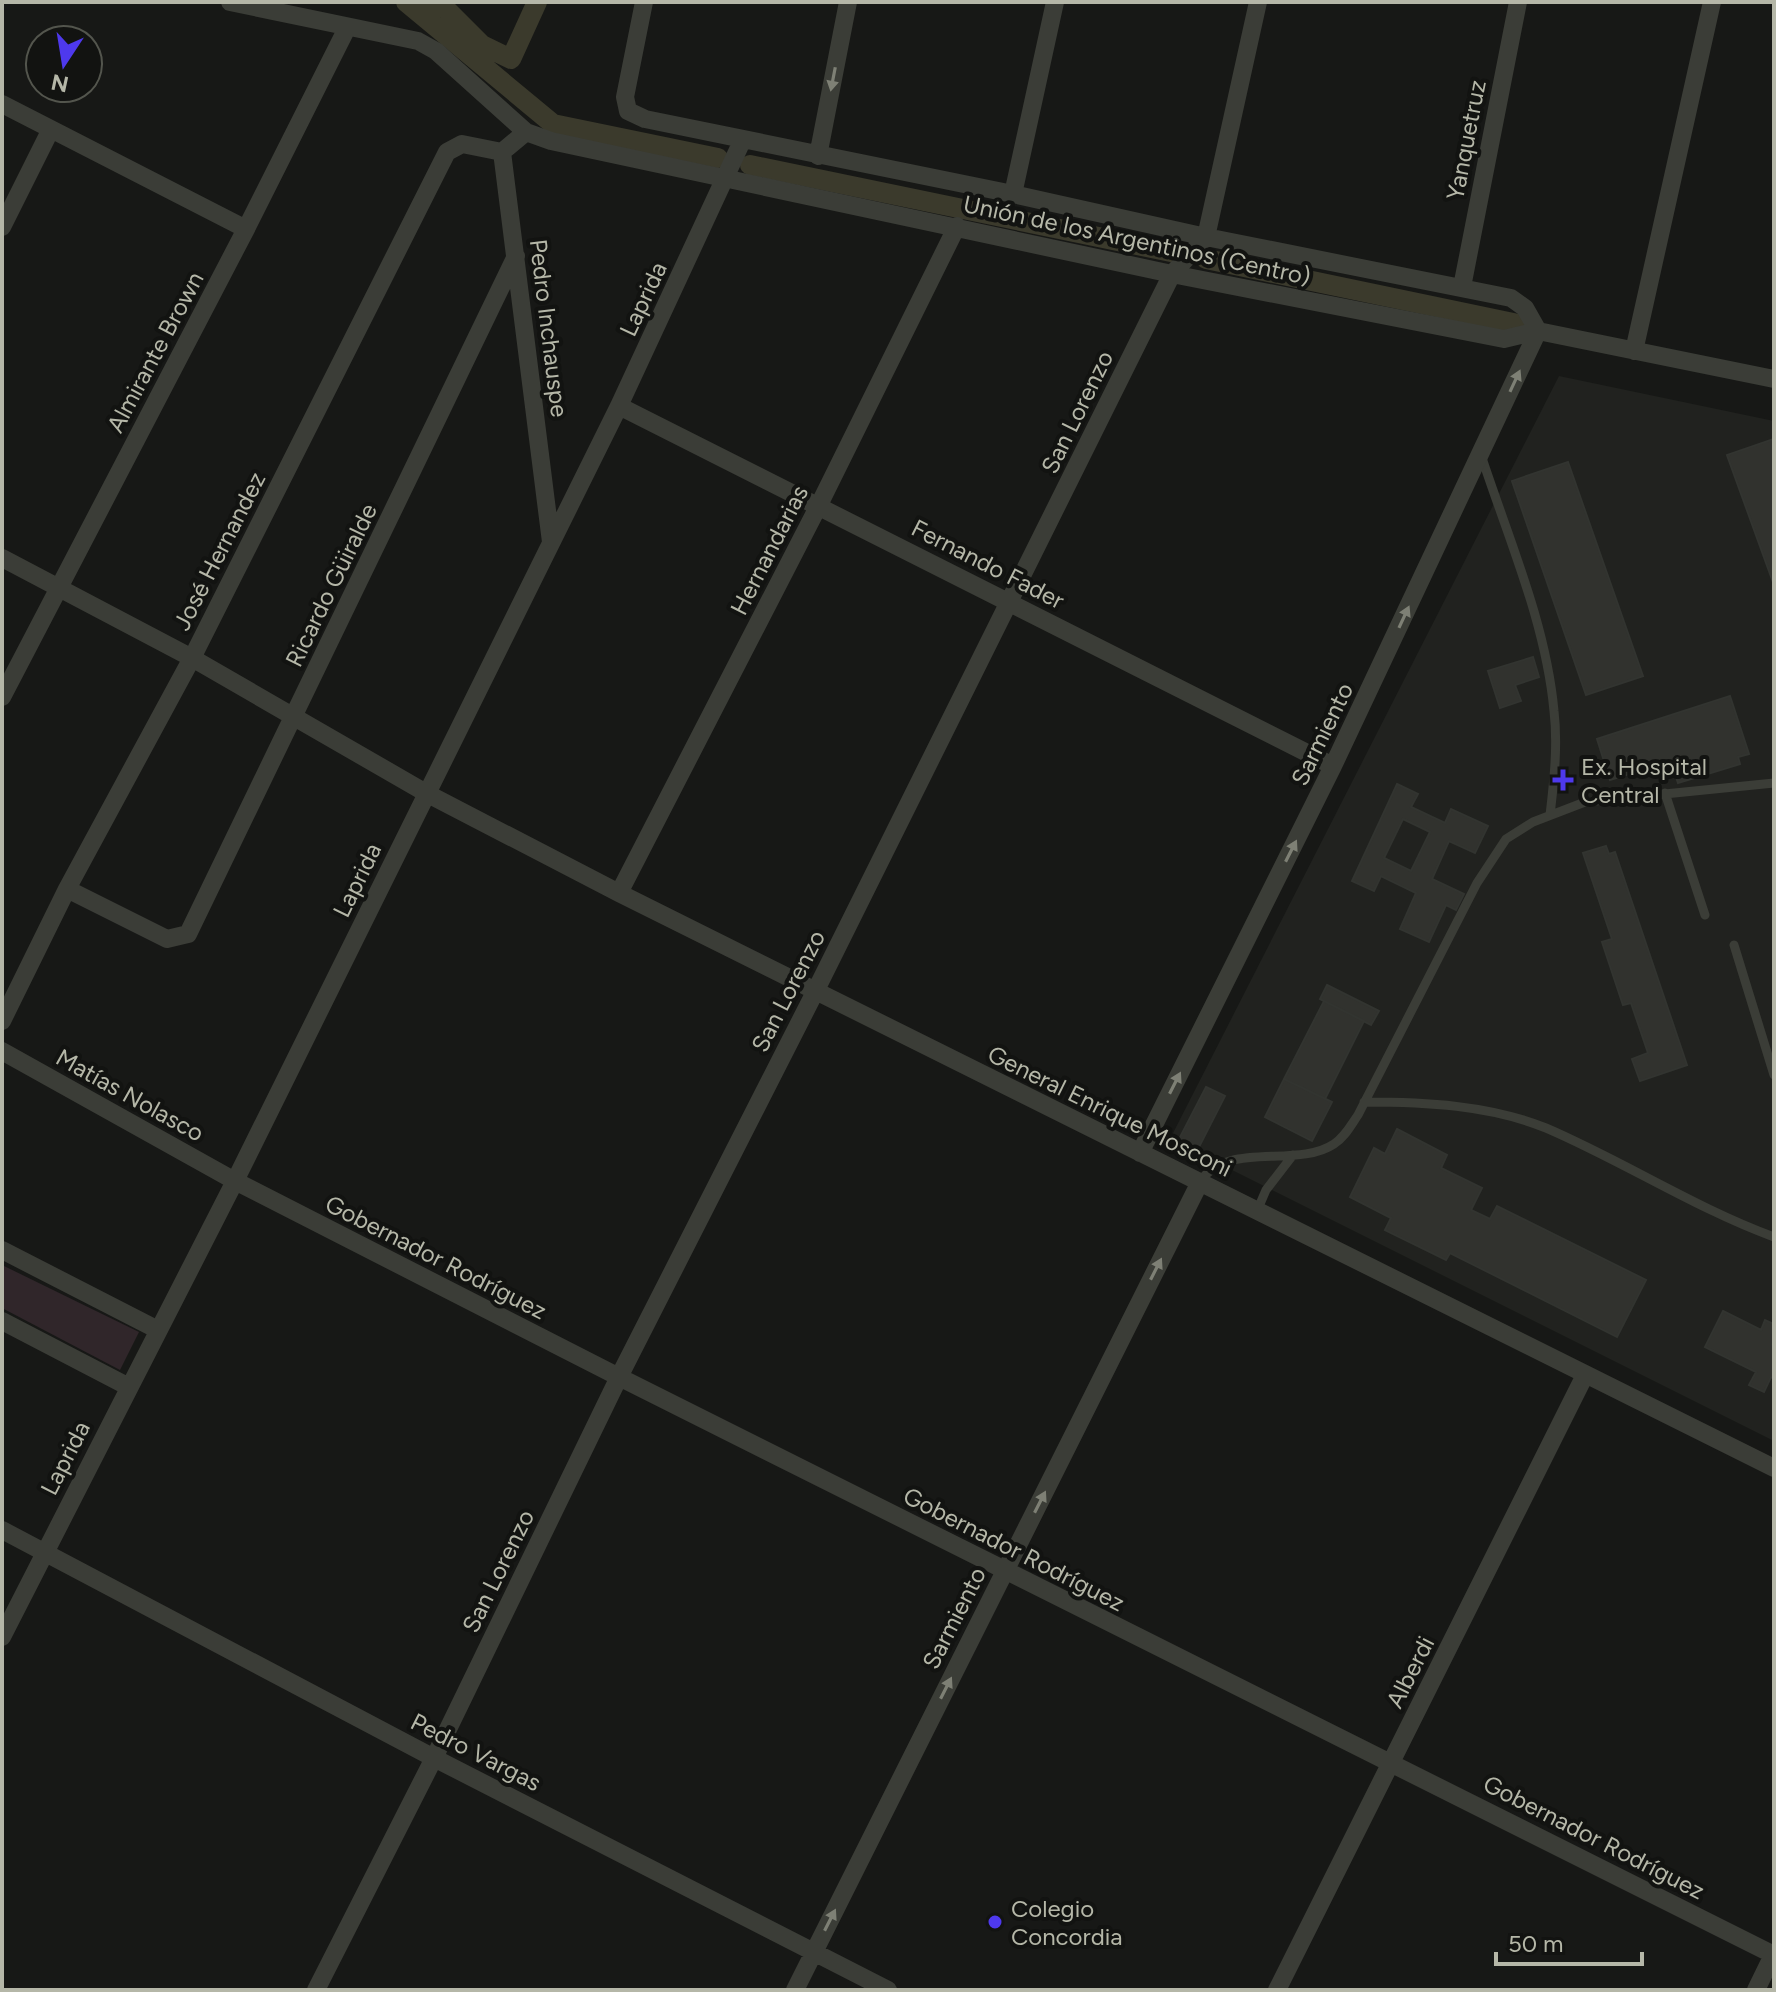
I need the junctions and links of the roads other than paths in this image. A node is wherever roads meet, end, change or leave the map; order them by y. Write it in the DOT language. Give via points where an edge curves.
graph roads {
  1 [pos="230,2"];
  2 [pos="644,2"];
  3 [pos="848,2"];
  4 [pos="1055,2"];
  5 [pos="1258,2"];
  6 [pos="1518,2"];
  7 [pos="1712,2"];
  8 [pos="347,28"];
  9 [pos="2,104"];
  10 [pos="51,129"];
  11 [pos="526,132"];
  12 [pos="743,139"];
  13 [pos="502,152"];
  14 [pos="818,156"];
  15 [pos="725,180"];
  16 [pos="1013,194"];
  17 [pos="957,226"];
  18 [pos="2,227"];
  19 [pos="246,229"];
  20 [pos="1206,237"];
  21 [pos="516,256"];
  22 [pos="1172,274"];
  23 [pos="1462,287"];
  24 [pos="1538,331"];
  25 [pos="1634,351"];
  26 [pos="1774,379"];
  27 [pos="619,406"];
  28 [pos="1481,454"];
  29 [pos="819,505"];
  30 [pos="551,542"];
  31 [pos="2,558"];
  32 [pos="59,586"];
  33 [pos="1009,602"];
  34 [pos="192,658"];
  35 [pos="2,697"];
  36 [pos="294,716"];
  37 [pos="1333,766"];
  38 [pos="1774,783"];
  39 [pos="426,793"];
  40 [pos="1665,793"];
  41 [pos="1550,815"];
  42 [pos="67,889"];
  43 [pos="619,893"];
  44 [pos="1705,915"];
  45 [pos="1734,945"];
  46 [pos="815,992"];
  47 [pos="2,1021"];
  48 [pos="2,1051"];
  49 [pos="1774,1075"];
  50 [pos="1364,1102"];
  51 [pos="1140,1153"];
  52 [pos="1293,1155"];
  53 [pos="235,1181"];
  54 [pos="1200,1182"];
  55 [pos="1257,1211"];
  56 [pos="1774,1237"];
  57 [pos="2,1250"];
  58 [pos="2,1321"];
  59 [pos="158,1330"];
  60 [pos="1585,1375"];
  61 [pos="619,1377"];
  62 [pos="129,1387"];
  63 [pos="1774,1468"];
  64 [pos="2,1530"];
  65 [pos="44,1551"];
  66 [pos="1005,1571"];
  67 [pos="2,1637"];
  68 [pos="434,1758"];
  69 [pos="1391,1762"];
  70 [pos="814,1952"];
  71 [pos="1774,1954"];
  72 [pos="316,1990"];
  73 [pos="795,1990"];
  74 [pos="888,1990"];
  75 [pos="1277,1990"];
  76 [pos="1756,1990"];
  1 -- 8 [label="street"];
  2 -- 12 [label="street, Unión de los Argentinos (Centro)" via="625,97 628,111"];
  3 -- 14 [label="street, one-way"];
  4 -- 16 [label="street"];
  5 -- 20 [label="street"];
  6 -- 23 [label="street, Yanquetruz"];
  7 -- 25 [label="street"];
  8 -- 11 [label="street" via="418,41 436,51"];
  8 -- 19 [label="street, Almirante Brown"];
  9 -- 10 [label="street"];
  10 -- 18 [label="street"];
  10 -- 19 [label="street"];
  11 -- 13 [label="street"];
  11 -- 15 [label="street, Unión de los Argentinos (Centro)"];
  12 -- 14 [label="street, Unión de los Argentinos (Centro)"];
  12 -- 15 [label="street, Laprida"];
  13 -- 21 [label="street, Pedro Inchauspe"];
  13 -- 34 [label="street, José Hernandez" via="462,144 447,152"];
  14 -- 16 [label="street, Unión de los Argentinos (Centro)"];
  15 -- 17 [label="street, Unión de los Argentinos (Centro)"];
  15 -- 27 [label="street, Laprida"];
  16 -- 20 [label="street, Unión de los Argentinos (Centro)"];
  17 -- 22 [label="street, Unión de los Argentinos (Centro)"];
  17 -- 29 [label="street, Hernandarias"];
  19 -- 32 [label="street, Almirante Brown"];
  20 -- 22 [label="street, San Lorenzo"];
  20 -- 23 [label="street, Unión de los Argentinos (Centro)"];
  21 -- 30 [label="street, Pedro Inchauspe"];
  21 -- 36 [label="street, Ricardo Güiralde"];
  22 -- 24 [label="street, Unión de los Argentinos (Centro)" via="1504,339"];
  22 -- 33 [label="street, San Lorenzo"];
  23 -- 24 [label="street, Unión de los Argentinos (Centro)" via="1511,298 1525,308"];
  24 -- 25 [label="street, Unión de los Argentinos (Centro)"];
  28 -- 24 [label="street, Sarmiento, one-way"];
  25 -- 26 [label="street, Unión de los Argentinos (Centro)"];
  27 -- 29 [label="street, Fernando Fader"];
  27 -- 30 [label="street, Laprida"];
  37 -- 28 [label="street, Sarmiento, one-way"];
  28 -- 41 [label="lane" via="1547,663 1555,715"];
  29 -- 33 [label="street, Fernando Fader"];
  29 -- 43 [label="street, Hernandarias"];
  30 -- 39 [label="street, Laprida"];
  31 -- 32 [label="street, General Enrique Mosconi"];
  32 -- 34 [label="street, General Enrique Mosconi"];
  32 -- 35 [label="street, Almirante Brown"];
  33 -- 37 [label="street, Fernando Fader"];
  33 -- 46 [label="street, San Lorenzo"];
  34 -- 36 [label="street, General Enrique Mosconi"];
  34 -- 42 [label="street, José Hernandez"];
  36 -- 39 [label="street, General Enrique Mosconi"];
  36 -- 42 [label="street, Ricardo Güiralde" via="188,934 167,939"];
  51 -- 37 [label="street, Sarmiento, one-way"];
  38 -- 40 [label="lane"];
  39 -- 43 [label="street, General Enrique Mosconi"];
  39 -- 53 [label="street, Laprida"];
  40 -- 41 [label="lane" via="1585,802"];
  40 -- 44 [label="lane"];
  41 -- 50 [label="lane" via="1506,839 1494,855"];
  42 -- 47 [label="street, José Hernandez"];
  43 -- 46 [label="street, General Enrique Mosconi"];
  45 -- 49 [label="lane"];
  46 -- 51 [label="street, General Enrique Mosconi"];
  46 -- 61 [label="street, San Lorenzo"];
  48 -- 53 [label="street, Matías Nolasco"];
  50 -- 52 [label="lane" via="1338,1141"];
  50 -- 56 [label="lane" via="1481,1110 1545,1128"];
  51 -- 54 [label="street, General Enrique Mosconi"];
  52 -- 54 [label="lane" via="1217,1165"];
  52 -- 55 [label="lane"];
  53 -- 59 [label="street, Laprida"];
  53 -- 61 [label="street, Gobernador Rodríguez"];
  54 -- 55 [label="street, General Enrique Mosconi"];
  66 -- 54 [label="street, Sarmiento, one-way"];
  55 -- 60 [label="street, General Enrique Mosconi"];
  57 -- 59 [label="street"];
  58 -- 62 [label="street"];
  59 -- 62 [label="street, Laprida"];
  60 -- 63 [label="street, General Enrique Mosconi"];
  60 -- 69 [label="street, Alberdi"];
  61 -- 66 [label="street, Gobernador Rodríguez"];
  61 -- 68 [label="street, San Lorenzo"];
  62 -- 65 [label="street, Laprida"];
  64 -- 65 [label="street, Pedro Vargas"];
  65 -- 67 [label="street, Laprida"];
  65 -- 68 [label="street, Pedro Vargas"];
  66 -- 69 [label="street, Gobernador Rodríguez"];
  70 -- 66 [label="street, Sarmiento, one-way"];
  68 -- 70 [label="street, Pedro Vargas"];
  68 -- 72 [label="street, San Lorenzo"];
  69 -- 71 [label="street, Gobernador Rodríguez"];
  69 -- 75 [label="street, Alberdi"];
  70 -- 73 [label="street, Sarmiento"];
  70 -- 74 [label="street, Pedro Vargas"];
  71 -- 76 [label="street"];
}
